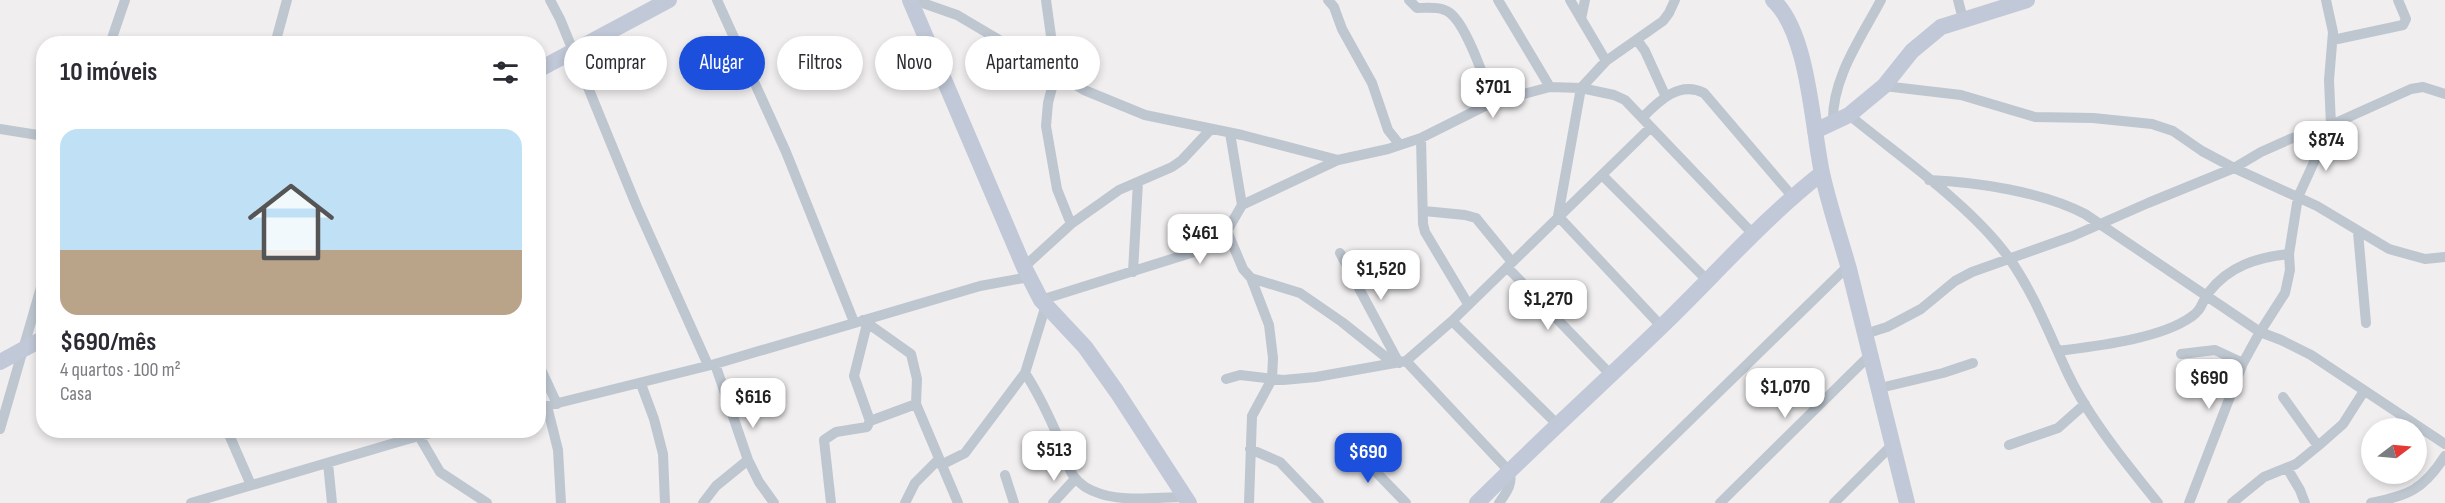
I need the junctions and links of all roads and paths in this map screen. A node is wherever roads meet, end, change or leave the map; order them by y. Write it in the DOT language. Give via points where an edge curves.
graph roads {
  1 [pos="125,0"];
  2 [pos="287,0"];
  3 [pos="550,0"];
  4 [pos="669,0"];
  5 [pos="717,0"];
  6 [pos="912,0"];
  7 [pos="1046,0"];
  8 [pos="1328,0"];
  9 [pos="1409,0"];
  10 [pos="1498,0"];
  11 [pos="1570,0"];
  12 [pos="1585,0"];
  13 [pos="1675,0"];
  14 [pos="1774,0"];
  15 [pos="1881,0"];
  16 [pos="1958,0"];
  17 [pos="2027,0"];
  18 [pos="2326,0"];
  19 [pos="2398,0"];
  20 [pos="1581,19"];
  21 [pos="1963,20"];
  22 [pos="113,36"];
  23 [pos="277,36"];
  24 [pos="566,36"];
  25 [pos="602,36"];
  26 [pos="993,36"];
  27 [pos="1051,36"];
  28 [pos="1637,40"];
  29 [pos="2333,40"];
  30 [pos="564,56"];
  31 [pos="1606,61"];
  32 [pos="546,66"];
  33 [pos="1884,86"];
  34 [pos="1550,87"];
  35 [pos="1581,88"];
  36 [pos="589,90"];
  37 [pos="1051,90"];
  38 [pos="1084,90"];
  39 [pos="2443,94"];
  40 [pos="1665,95"];
  41 [pos="1493,102"];
  42 [pos="2445,104"];
  43 [pos="1849,115"];
  44 [pos="1641,118"];
  45 [pos="1833,124"];
  46 [pos="2331,124"];
  47 [pos="1650,128"];
  48 [pos="0,129"];
  49 [pos="1211,129"];
  50 [pos="1815,131"];
  51 [pos="1230,133"];
  52 [pos="36,135"];
  53 [pos="1421,138"];
  54 [pos="1400,145"];
  55 [pos="1338,160"];
  56 [pos="2234,168"];
  57 [pos="1822,173"];
  58 [pos="1602,174"];
  59 [pos="1929,180"];
  60 [pos="1138,182"];
  61 [pos="1792,196"];
  62 [pos="2298,197"];
  63 [pos="1242,205"];
  64 [pos="1424,211"];
  65 [pos="1558,216"];
  66 [pos="1071,224"];
  67 [pos="2101,224"];
  68 [pos="1227,231"];
  69 [pos="2358,232"];
  70 [pos="1752,233"];
  71 [pos="1340,253"];
  72 [pos="2289,254"];
  73 [pos="2445,257"];
  74 [pos="2009,258"];
  75 [pos="1510,265"];
  76 [pos="1848,266"];
  77 [pos="1026,272"];
  78 [pos="1133,272"];
  79 [pos="1251,278"];
  80 [pos="1707,280"];
  81 [pos="2206,295"];
  82 [pos="1044,302"];
  83 [pos="36,304"];
  84 [pos="1468,304"];
  85 [pos="1452,321"];
  86 [pos="862,322"];
  87 [pos="2366,323"];
  88 [pos="1662,327"];
  89 [pos="2260,332"];
  90 [pos="1865,334"];
  91 [pos="36,342"];
  92 [pos="22,350"];
  93 [pos="2058,351"];
  94 [pos="1871,354"];
  95 [pos="2181,354"];
  96 [pos="0,362"];
  97 [pos="1399,362"];
  98 [pos="1973,363"];
  99 [pos="2243,363"];
  100 [pos="711,365"];
  101 [pos="1025,373"];
  102 [pos="1610,375"];
  103 [pos="1226,379"];
  104 [pos="1272,379"];
  105 [pos="641,384"];
  106 [pos="1880,388"];
  107 [pos="2364,391"];
  108 [pos="2283,397"];
  109 [pos="916,404"];
  110 [pos="2085,404"];
  111 [pos="548,406"];
  112 [pos="870,421"];
  113 [pos="1557,424"];
  114 [pos="0,429"];
  115 [pos="230,438"];
  116 [pos="401,438"];
  117 [pos="412,438"];
  118 [pos="1893,444"];
  119 [pos="2445,444"];
  120 [pos="2009,445"];
  121 [pos="1351,446"];
  122 [pos="2318,446"];
  123 [pos="1250,449"];
  124 [pos="2445,456"];
  125 [pos="748,460"];
  126 [pos="328,463"];
  127 [pos="940,463"];
  128 [pos="2287,468"];
  129 [pos="1509,471"];
  130 [pos="1005,475"];
  131 [pos="1075,479"];
  132 [pos="251,485"];
  133 [pos="1121,500"];
  134 [pos="1187,500"];
  135 [pos="191,503"];
  136 [pos="332,503"];
  137 [pos="487,503"];
  138 [pos="561,503"];
  139 [pos="665,503"];
  140 [pos="703,503"];
  141 [pos="774,503"];
  142 [pos="831,503"];
  143 [pos="905,503"];
  144 [pos="958,503"];
  145 [pos="1014,503"];
  146 [pos="1053,503"];
  147 [pos="1249,503"];
  148 [pos="1319,503"];
  149 [pos="1406,503"];
  150 [pos="1477,503"];
  151 [pos="1499,503"];
  152 [pos="1605,503"];
  153 [pos="1720,503"];
  154 [pos="1834,503"];
  155 [pos="1907,503"];
  156 [pos="2158,503"];
  157 [pos="2189,503"];
  158 [pos="2232,503"];
  159 [pos="2305,503"];
  160 [pos="2371,503"];
  1 -- 22 [label="street"];
  2 -- 23 [label="street"];
  3 -- 24 [label="street"];
  4 -- 25 [label="street"];
  5 -- 86 [label="street"];
  6 -- 26 [label="street" via="957,15"];
  6 -- 77 [label="street"];
  7 -- 27 [label="street"];
  8 -- 54 [label="street" via="1372,83 1388,130"];
  9 -- 41 [label="street" via="1417,8 1450,13 1477,57"];
  10 -- 34 [label="street"];
  11 -- 20 [label="street"];
  12 -- 20 [label="street"];
  13 -- 28 [label="street" via="1663,21"];
  14 -- 50 [label="street" via="1799,50"];
  15 -- 45 [label="street" via="1836,90"];
  16 -- 21 [label="street"];
  17 -- 21 [label="street"];
  18 -- 29 [label="street"];
  19 -- 29 [label="street" via="2406,18 2403,25"];
  20 -- 31 [label="street"];
  21 -- 33 [label="street" via="1926,37"];
  28 -- 31 [label="street"];
  28 -- 40 [label="street"];
  29 -- 46 [label="street" via="2329,80"];
  30 -- 32 [label="street"];
  31 -- 35 [label="street"];
  33 -- 43 [label="street"];
  33 -- 56 [label="street" via="1961,95 2035,117 2152,124 2173,131"];
  34 -- 35 [label="street"];
  34 -- 41 [label="street"];
  35 -- 44 [label="street" via="1614,94"];
  35 -- 65 [label="street"];
  36 -- 100 [label="street"];
  37 -- 66 [label="street" via="1046,126 1057,189"];
  38 -- 49 [label="street" via="1145,114"];
  39 -- 42 [label="street"];
  39 -- 46 [label="street" via="2423,87 2412,89"];
  40 -- 44 [label="street"];
  40 -- 61 [label="street" via="1689,89 1704,93"];
  41 -- 53 [label="street"];
  43 -- 45 [label="street"];
  43 -- 59 [label="street"];
  44 -- 47 [label="street"];
  45 -- 50 [label="street"];
  46 -- 56 [label="street" via="2261,152"];
  46 -- 62 [label="street"];
  47 -- 58 [label="street"];
  47 -- 70 [label="street"];
  48 -- 52 [label="street"];
  49 -- 51 [label="street"];
  49 -- 60 [label="street" via="1182,160"];
  50 -- 57 [label="street"];
  51 -- 55 [label="street"];
  51 -- 63 [label="street"];
  53 -- 54 [label="street"];
  53 -- 64 [label="street"];
  54 -- 55 [label="street"];
  55 -- 63 [label="street"];
  56 -- 62 [label="street"];
  56 -- 67 [label="street"];
  57 -- 61 [label="street"];
  57 -- 76 [label="street"];
  58 -- 65 [label="street"];
  58 -- 80 [label="street"];
  59 -- 67 [label="street" via="2030,194 2065,203"];
  59 -- 74 [label="street" via="1993,238"];
  60 -- 66 [label="street" via="1119,190"];
  60 -- 78 [label="street"];
  61 -- 70 [label="street"];
  62 -- 69 [label="street"];
  62 -- 72 [label="street"];
  63 -- 68 [label="street"];
  64 -- 75 [label="street" via="1476,218"];
  64 -- 84 [label="street" via="1425,232"];
  65 -- 75 [label="street"];
  65 -- 88 [label="street"];
  66 -- 77 [label="street"];
  67 -- 74 [label="street"];
  67 -- 81 [label="street"];
  68 -- 78 [label="street" via="1216,242 1194,252"];
  68 -- 79 [label="street" via="1242,269"];
  69 -- 73 [label="street" via="2405,254 2425,259"];
  69 -- 87 [label="street"];
  70 -- 80 [label="street"];
  71 -- 97 [label="street"];
  72 -- 81 [label="street" via="2245,263 2229,272"];
  72 -- 89 [label="street" via="2285,293"];
  74 -- 90 [label="street" via="1972,272 1921,309"];
  74 -- 93 [label="street" via="2043,316"];
  75 -- 84 [label="street"];
  75 -- 102 [label="street"];
  76 -- 90 [label="street"];
  76 -- 152 [label="street"];
  77 -- 82 [label="street"];
  77 -- 86 [label="street"];
  78 -- 82 [label="street"];
  79 -- 97 [label="street" via="1300,293"];
  79 -- 104 [label="street" via="1269,325"];
  80 -- 88 [label="street"];
  81 -- 89 [label="street"];
  81 -- 93 [label="street" via="2202,309 2175,325 2112,344"];
  82 -- 101 [label="street"];
  82 -- 134 [label="street" via="1085,347"];
  83 -- 92 [label="street"];
  84 -- 85 [label="street"];
  85 -- 97 [label="street"];
  85 -- 113 [label="street"];
  86 -- 100 [label="street"];
  86 -- 109 [label="street" via="911,354 917,379"];
  86 -- 112 [label="street" via="854,376"];
  88 -- 102 [label="street"];
  89 -- 99 [label="street"];
  89 -- 107 [label="street" via="2311,356"];
  90 -- 94 [label="street"];
  91 -- 92 [label="street"];
  92 -- 96 [label="street"];
  92 -- 114 [label="street"];
  93 -- 110 [label="street"];
  94 -- 106 [label="street"];
  94 -- 153 [label="street"];
  95 -- 99 [label="street" via="2215,350"];
  97 -- 104 [label="street" via="1316,377"];
  97 -- 129 [label="street"];
  98 -- 106 [label="street"];
  99 -- 157 [label="street"];
  100 -- 105 [label="street"];
  100 -- 125 [label="street"];
  101 -- 127 [label="street" via="965,453"];
  101 -- 131 [label="street" via="1042,402"];
  102 -- 113 [label="street"];
  103 -- 104 [label="street" via="1240,375"];
  104 -- 123 [label="street" via="1254,410"];
  105 -- 111 [label="street"];
  105 -- 139 [label="street" via="663,454"];
  106 -- 118 [label="street"];
  107 -- 119 [label="street"];
  107 -- 122 [label="street" via="2343,424"];
  108 -- 122 [label="street"];
  109 -- 112 [label="street"];
  109 -- 127 [label="street"];
  110 -- 120 [label="street" via="2058,428"];
  110 -- 156 [label="street"];
  111 -- 138 [label="street" via="558,450"];
  112 -- 142 [label="street" via="867,427 836,432 823,442"];
  113 -- 129 [label="street"];
  115 -- 132 [label="street"];
  116 -- 126 [label="street"];
  117 -- 137 [label="street" via="440,472"];
  118 -- 154 [label="street"];
  118 -- 155 [label="street"];
  121 -- 149 [label="street"];
  122 -- 128 [label="street"];
  123 -- 147 [label="street"];
  123 -- 148 [label="street" via="1280,462"];
  124 -- 160 [label="street" via="2425,482 2413,490"];
  125 -- 140 [label="street" via="716,486"];
  125 -- 141 [label="street"];
  126 -- 132 [label="street"];
  126 -- 136 [label="street"];
  127 -- 143 [label="street" via="915,483"];
  127 -- 144 [label="street"];
  128 -- 158 [label="street" via="2264,477"];
  128 -- 159 [label="street"];
  129 -- 150 [label="street"];
  129 -- 151 [label="street" via="1512,477"];
  130 -- 145 [label="street"];
  131 -- 133 [label="street" via="1084,488"];
  131 -- 146 [label="street"];
  132 -- 135 [label="street"];
  133 -- 134 [label="street"];
}
